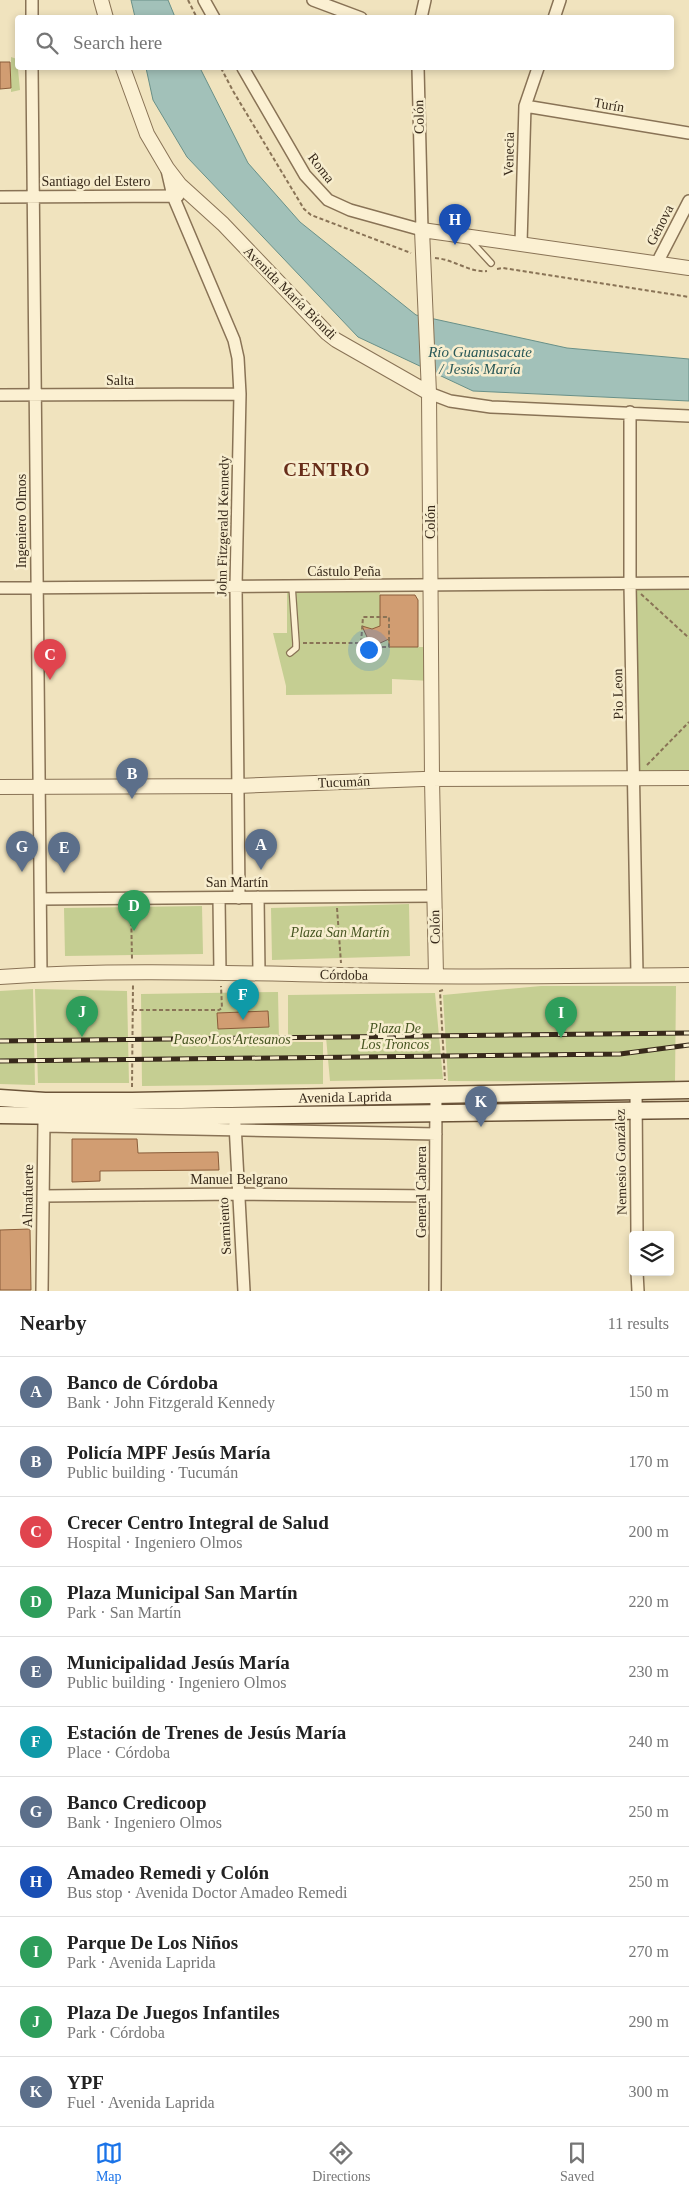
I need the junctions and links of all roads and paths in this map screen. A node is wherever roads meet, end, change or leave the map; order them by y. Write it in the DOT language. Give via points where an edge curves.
graph roads {
  1 [pos="32,0"];
  2 [pos="90,0"];
  3 [pos="188,0"];
  4 [pos="204,0"];
  5 [pos="313,0"];
  6 [pos="418,0"];
  7 [pos="425,0"];
  8 [pos="560,0"];
  9 [pos="104,9"];
  10 [pos="32,15"];
  11 [pos="196,15"];
  12 [pos="212,15"];
  13 [pos="353,15"];
  14 [pos="420,15"];
  15 [pos="421,15"];
  16 [pos="555,15"];
  17 [pos="32,70"];
  18 [pos="123,70"];
  19 [pos="244,70"];
  20 [pos="418,70"];
  21 [pos="537,70"];
  22 [pos="525,106"];
  23 [pos="689,133"];
  24 [pos="167,168"];
  25 [pos="173,196"];
  26 [pos="193,196"];
  27 [pos="0,197"];
  28 [pos="34,197"];
  29 [pos="689,201"];
  30 [pos="422,230"];
  31 [pos="465,236"];
  32 [pos="522,243"];
  33 [pos="491,263"];
  34 [pos="657,263"];
  35 [pos="689,268"];
  36 [pos="428,386"];
  37 [pos="240,394"];
  38 [pos="36,395"];
  39 [pos="0,396"];
  40 [pos="630,412"];
  41 [pos="689,416"];
  42 [pos="689,583"];
  43 [pos="630,584"];
  44 [pos="430,585"];
  45 [pos="236,586"];
  46 [pos="292,586"];
  47 [pos="0,588"];
  48 [pos="36,588"];
  49 [pos="689,638"];
  50 [pos="296,642"];
  51 [pos="361,643"];
  52 [pos="290,653"];
  53 [pos="689,722"];
  54 [pos="635,778"];
  55 [pos="689,778"];
  56 [pos="432,779"];
  57 [pos="237,786"];
  58 [pos="0,787"];
  59 [pos="39,787"];
  60 [pos="434,896"];
  61 [pos="258,897"];
  62 [pos="336,897"];
  63 [pos="131,898"];
  64 [pos="219,898"];
  65 [pos="240,898"];
  66 [pos="40,899"];
  67 [pos="220,973"];
  68 [pos="259,973"];
  69 [pos="41,974"];
  70 [pos="133,974"];
  71 [pos="637,975"];
  72 [pos="689,975"];
  73 [pos="0,976"];
  74 [pos="342,976"];
  75 [pos="436,976"];
  76 [pos="454,976"];
  77 [pos="132,1010"];
  78 [pos="441,1087"];
  79 [pos="636,1090"];
  80 [pos="689,1090"];
  81 [pos="0,1098"];
  82 [pos="132,1101"];
  83 [pos="689,1110"];
  84 [pos="636,1111"];
  85 [pos="436,1113"];
  86 [pos="44,1114"];
  87 [pos="0,1115"];
  88 [pos="234,1115"];
  89 [pos="436,1134"];
  90 [pos="238,1194"];
  91 [pos="43,1196"];
  92 [pos="436,1196"];
  93 [pos="637,1231"];
  94 [pos="637,1276"];
  95 [pos="42,1291"];
  96 [pos="244,1291"];
  97 [pos="435,1291"];
  98 [pos="638,1291"];
  1 -- 10 [label="street"];
  2 -- 9 [label="street"];
  3 -- 11 [label="path"];
  4 -- 12 [label="street"];
  5 -- 13 [label="street"];
  6 -- 14 [label="street"];
  7 -- 15 [label="street"];
  8 -- 16 [label="street"];
  17 -- 28 [label="street, Ingeniero Olmos"];
  18 -- 24 [label="street, Avenida María Biondi" via="147,134"];
  19 -- 30 [label="street, Roma" via="305,175 328,200 350,210"];
  20 -- 30 [label="street, Colón"];
  21 -- 22 [label="street, Venecia"];
  22 -- 23 [label="street, Turín"];
  22 -- 32 [label="street, Venecia"];
  24 -- 25 [label="street, John Fitzgerald Kennedy"];
  24 -- 26 [label="street, Avenida María Biondi"];
  25 -- 26 [label="street, Santiago del Estero"];
  25 -- 28 [label="street, Santiago del Estero"];
  25 -- 37 [label="street, John Fitzgerald Kennedy" via="234,340"];
  26 -- 36 [label="street, Avenida María Biondi" via="327,333"];
  27 -- 28 [label="street, Santiago del Estero"];
  28 -- 38 [label="street, Ingeniero Olmos"];
  29 -- 34 [label="street, Génova"];
  30 -- 31 [label="street"];
  30 -- 36 [label="street, Colón"];
  31 -- 32 [label="street"];
  31 -- 33 [label="lane"];
  32 -- 34 [label="street"];
  34 -- 35 [label="street"];
  36 -- 40 [label="street, Avenida María Biondi" via="450,401 490,407"];
  36 -- 44 [label="street, Colón"];
  37 -- 38 [label="street, Salta"];
  37 -- 45 [label="street, John Fitzgerald Kennedy"];
  38 -- 39 [label="street, Salta"];
  38 -- 48 [label="street, Ingeniero Olmos"];
  40 -- 41 [label="street, Avenida María Biondi"];
  40 -- 43 [label="street, Pio Leon"];
  42 -- 43 [label="street, Cástulo Peña"];
  43 -- 44 [label="street, Cástulo Peña"];
  43 -- 49 [label="path"];
  43 -- 54 [label="street, Pio Leon"];
  44 -- 46 [label="street, Cástulo Peña"];
  44 -- 56 [label="street, Colón"];
  45 -- 46 [label="street, Cástulo Peña"];
  45 -- 48 [label="street, Cástulo Peña"];
  45 -- 57 [label="street, John Fitzgerald Kennedy"];
  46 -- 50 [label="lane"];
  47 -- 48 [label="street, Cástulo Peña"];
  48 -- 59 [label="street, Ingeniero Olmos"];
  50 -- 51 [label="path"];
  50 -- 52 [label="lane" via="296,648"];
  51 -- 51 [label="path" via="363,616 389,617 389,647 361,647"];
  53 -- 54 [label="path"];
  54 -- 55 [label="street, Tucumán"];
  54 -- 56 [label="street, Tucumán"];
  54 -- 71 [label="street, Pio Leon"];
  56 -- 57 [label="street, Tucumán"];
  56 -- 60 [label="street, Colón"];
  57 -- 59 [label="street, Tucumán"];
  57 -- 65 [label="street, John Fitzgerald Kennedy"];
  58 -- 59 [label="street, Tucumán"];
  59 -- 66 [label="street, Ingeniero Olmos"];
  60 -- 62 [label="street, San Martín"];
  60 -- 75 [label="street, Colón"];
  61 -- 62 [label="street, San Martín"];
  61 -- 65 [label="street, San Martín"];
  61 -- 68 [label="street"];
  62 -- 74 [label="path"];
  63 -- 64 [label="street, San Martín"];
  63 -- 66 [label="street, San Martín"];
  63 -- 70 [label="path"];
  64 -- 65 [label="street, San Martín"];
  64 -- 67 [label="street"];
  66 -- 69 [label="street, Ingeniero Olmos"];
  67 -- 68 [label="street, Córdoba"];
  67 -- 70 [label="street, Córdoba"];
  67 -- 77 [label="path" via="222,1008 219,1010"];
  68 -- 74 [label="street, Córdoba"];
  69 -- 70 [label="street, Córdoba"];
  69 -- 73 [label="street, Córdoba"];
  70 -- 77 [label="path"];
  71 -- 72 [label="street, Córdoba"];
  71 -- 76 [label="street, Córdoba"];
  74 -- 75 [label="street, Córdoba"];
  75 -- 76 [label="street, Córdoba"];
  76 -- 78 [label="path" via="452,986 440,991"];
  77 -- 82 [label="path"];
  78 -- 79 [label="main road, Avenida Laprida"];
  78 -- 85 [label="street, General Cabrera"];
  78 -- 88 [label="main road, Avenida Laprida"];
  79 -- 80 [label="main road, Avenida Laprida"];
  79 -- 84 [label="street, Nemesio González"];
  81 -- 86 [label="main road, Avenida Laprida"];
  82 -- 86 [label="main road, Avenida Laprida"];
  82 -- 88 [label="main road, Avenida Laprida"];
  83 -- 84 [label="main road, Avenida Laprida"];
  84 -- 85 [label="main road, Avenida Laprida"];
  84 -- 93 [label="street, Nemesio González"];
  85 -- 88 [label="main road, Avenida Laprida"];
  85 -- 89 [label="street, General Cabrera"];
  86 -- 87 [label="main road, Avenida Laprida"];
  86 -- 88 [label="main road, Avenida Laprida" via="133,1117"];
  86 -- 91 [label="street, Almafuerte"];
  88 -- 89 [label="street"];
  88 -- 90 [label="street, Sarmiento"];
  89 -- 92 [label="street, General Cabrera"];
  90 -- 91 [label="street, Manuel Belgrano"];
  90 -- 92 [label="street, Manuel Belgrano"];
  90 -- 96 [label="street, Sarmiento"];
  91 -- 95 [label="street, Almafuerte"];
  92 -- 97 [label="street, General Cabrera"];
  94 -- 98 [label="street"];
}
